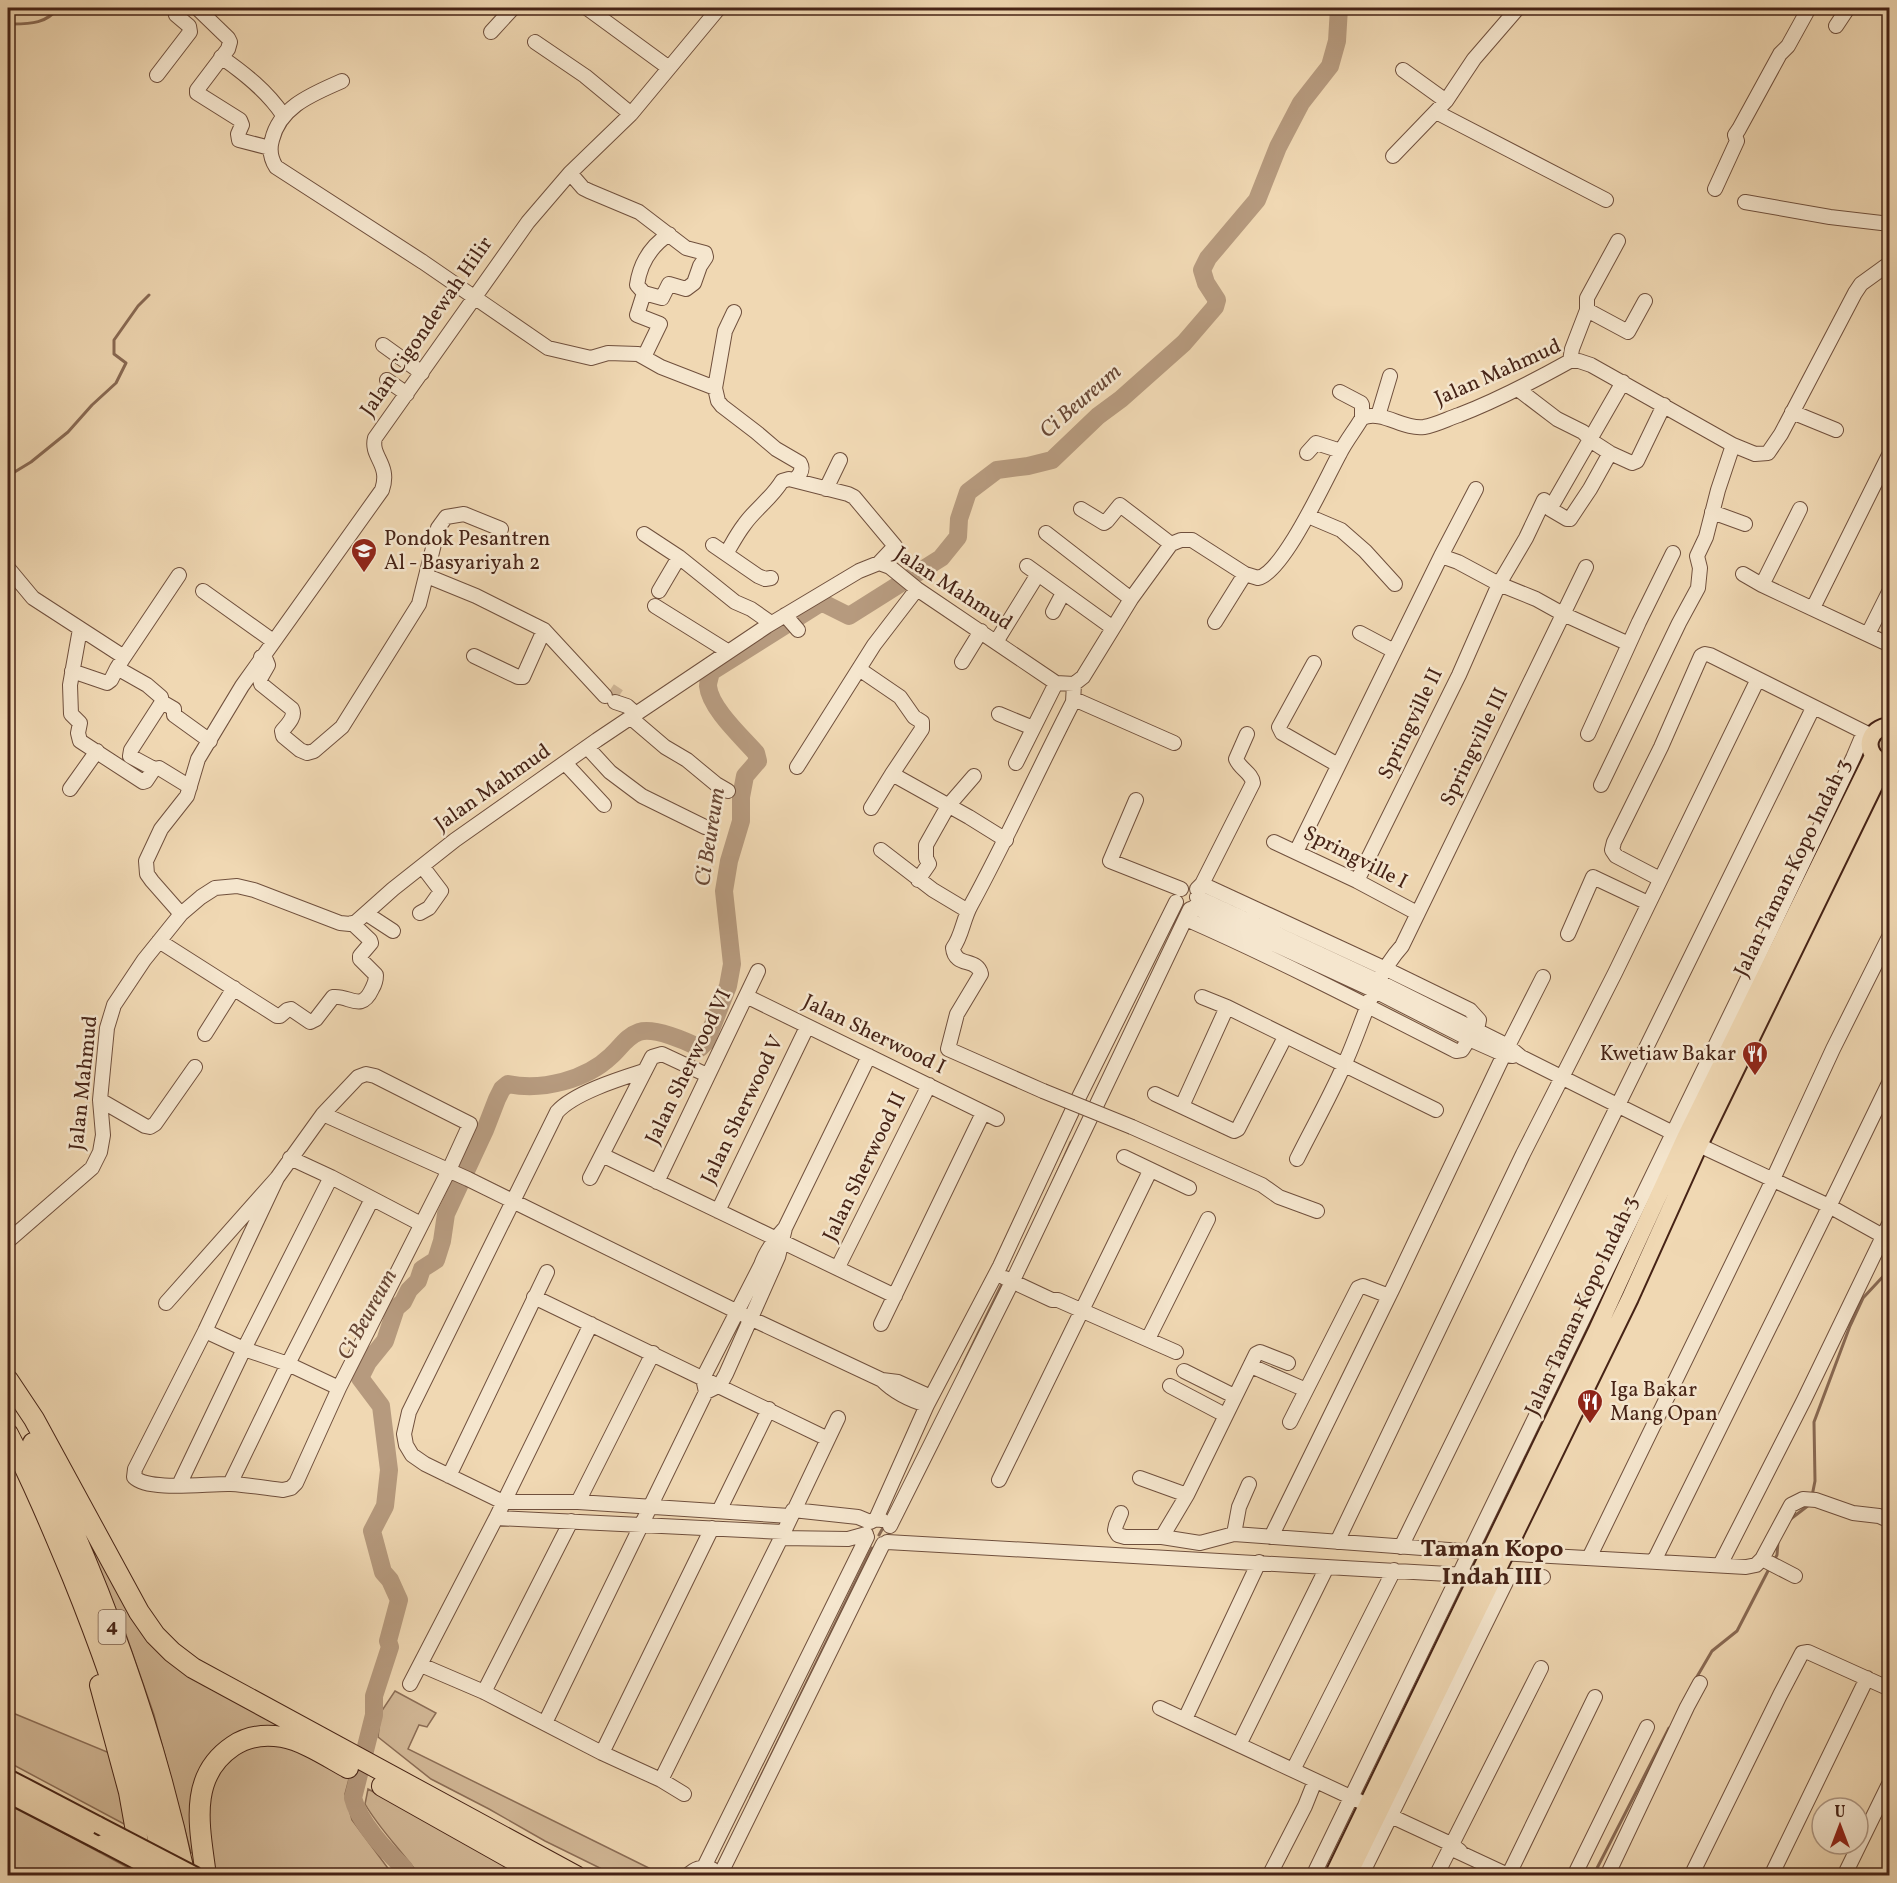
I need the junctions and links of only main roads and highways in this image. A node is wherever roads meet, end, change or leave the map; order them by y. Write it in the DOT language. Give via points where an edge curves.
graph roads {
  1 [pos="1890,726"];
  2 [pos="1882,761"];
  3 [pos="1686,1139"];
  4 [pos="8,1380"];
  5 [pos="8,1389"];
  6 [pos="8,1434"];
  7 [pos="52,1526"];
  8 [pos="333,1752"];
  9 [pos="8,1778"];
  10 [pos="381,1778"];
  11 [pos="8,1794"];
  12 [pos="1384,1813"];
  13 [pos="144,1875"];
  14 [pos="166,1875"];
  15 [pos="185,1875"];
  16 [pos="196,1875"];
  17 [pos="206,1875"];
  18 [pos="542,1875"];
  19 [pos="576,1875"];
  20 [pos="1333,1875"];
  21 [pos="1348,1875"];
  1 -- 2 [label="main road, Jalan Taman Kopo Indah 3" via="1868,734 1869,746"];
  2 -- 3 [label="main road, Jalan Taman Kopo Indah 3"];
  2 -- 3 [label="main road, Jalan Taman Kopo Indah 3" via="1745,1002"];
  3 -- 12 [label="main road, Jalan Taman Kopo Indah 3" via="1478,1575"];
  3 -- 12 [label="main road, Jalan Taman Kopo Indah 3" via="1630,1298 1507,1553 1502,1576"];
  4 -- 8 [label="highway" via="34,1419 155,1635 193,1668"];
  5 -- 15 [label="highway, 4" via="77,1537 107,1612 150,1740"];
  6 -- 7 [label="highway, 4"];
  7 -- 13 [label="highway" via="111,1721"];
  7 -- 14 [label="highway, 4" via="125,1719"];
  8 -- 10 [label="highway"];
  8 -- 17 [label="highway" via="283,1737 261,1736 241,1741 223,1753 209,1770 201,1790 199,1814"];
  9 -- 16 [label="main road, bridge"];
  10 -- 18 [label="highway"];
  10 -- 19 [label="highway"];
  11 -- 14 [label="main road, bridge"];
  12 -- 20 [label="main road, Jalan Taman Kopo Indah 3"];
  12 -- 21 [label="main road, Jalan Taman Kopo Indah 3"];
}
